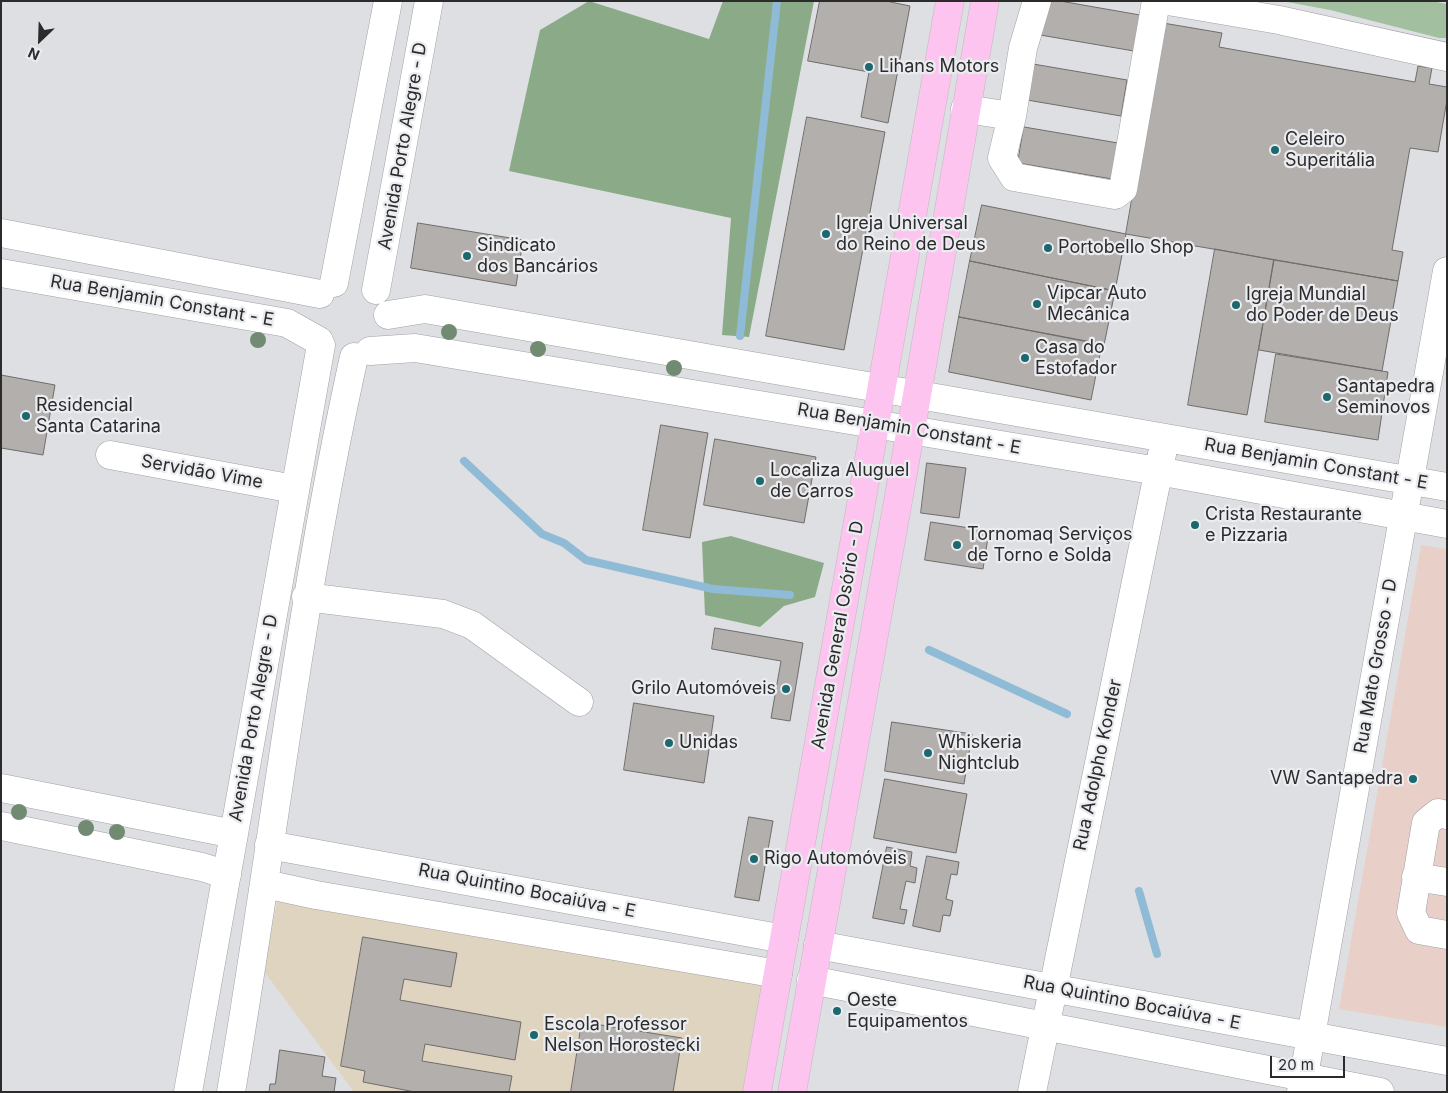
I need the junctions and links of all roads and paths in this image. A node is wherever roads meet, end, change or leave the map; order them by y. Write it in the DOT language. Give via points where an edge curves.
graph roads {
  1 [pos="388,1"];
  2 [pos="429,1"];
  3 [pos="950,1"];
  4 [pos="985,1"];
  5 [pos="1037,1"];
  6 [pos="1156,1"];
  7 [pos="1168,1"];
  8 [pos="1447,56"];
  9 [pos="965,109"];
  10 [pos="1012,116"];
  11 [pos="1,233"];
  12 [pos="1447,271"];
  13 [pos="1,273"];
  14 [pos="327,289"];
  15 [pos="376,290"];
  16 [pos="388,315"];
  17 [pos="320,343"];
  18 [pos="362,354"];
  19 [pos="883,389"];
  20 [pos="917,395"];
  21 [pos="876,424"];
  22 [pos="910,429"];
  23 [pos="1165,438"];
  24 [pos="110,455"];
  25 [pos="1158,471"];
  26 [pos="1410,481"];
  27 [pos="1447,487"];
  28 [pos="294,489"];
  29 [pos="1403,517"];
  30 [pos="1447,524"];
  31 [pos="306,597"];
  32 [pos="579,702"];
  33 [pos="1,788"];
  34 [pos="1447,815"];
  35 [pos="1,826"];
  36 [pos="234,834"];
  37 [pos="269,845"];
  38 [pos="227,875"];
  39 [pos="1416,877"];
  40 [pos="1447,882"];
  41 [pos="264,884"];
  42 [pos="592,904"];
  43 [pos="1447,935"];
  44 [pos="784,939"];
  45 [pos="587,941"];
  46 [pos="818,945"];
  47 [pos="778,974"];
  48 [pos="811,980"];
  49 [pos="1052,989"];
  50 [pos="1045,1027"];
  51 [pos="1311,1037"];
  52 [pos="1447,1061"];
  53 [pos="1302,1085"];
  54 [pos="188,1092"];
  55 [pos="231,1092"];
  56 [pos="757,1092"];
  57 [pos="792,1092"];
  58 [pos="1032,1092"];
  59 [pos="1380,1092"];
  1 -- 14 [label="street"];
  2 -- 15 [label="street, Avenida Porto Alegre - D"];
  3 -- 19 [label="main road, Avenida General Osório - D"];
  4 -- 9 [label="main road, Avenida General Osório - D"];
  5 -- 10 [label="street" via="1023,48"];
  6 -- 10 [label="street" via="1138,137 1123,189 1116,195 1014,177 1002,158"];
  7 -- 8 [label="street" via="1279,20"];
  9 -- 10 [label="street"];
  9 -- 20 [label="main road, Avenida General Osório - D"];
  11 -- 14 [label="street, Rua Benjamin Constant - E"];
  12 -- 26 [label="street, Rua Mato Grosso - D"];
  13 -- 17 [label="street, Rua Benjamin Constant - E" via="287,323"];
  14 -- 15 [label="street" via="350,280"];
  14 -- 17 [label="street" via="312,314 313,328"];
  15 -- 16 [label="street"];
  16 -- 18 [label="street" via="387,329 381,341"];
  16 -- 19 [label="street, Rua Benjamin Constant - E" via="424,309"];
  17 -- 18 [label="street" via="340,355"];
  17 -- 28 [label="street, Avenida Porto Alegre - D"];
  18 -- 21 [label="street, Rua Benjamin Constant - E" via="415,348"];
  18 -- 31 [label="street, Avenida Porto Alegre - D"];
  19 -- 20 [label="street, Rua Benjamin Constant - E"];
  19 -- 21 [label="main road, Avenida General Osório - D"];
  20 -- 22 [label="main road, Avenida General Osório - D"];
  20 -- 23 [label="street, Rua Benjamin Constant - E"];
  21 -- 22 [label="street, Rua Benjamin Constant - E"];
  21 -- 44 [label="main road, Avenida General Osório - D"];
  22 -- 25 [label="street, Rua Benjamin Constant - E"];
  22 -- 46 [label="main road, Avenida General Osório - D"];
  23 -- 25 [label="street, Rua Adolpho Konder"];
  23 -- 26 [label="street, Rua Benjamin Constant - E"];
  24 -- 28 [label="street, Servidão Vime"];
  25 -- 29 [label="street, Rua Benjamin Constant - E"];
  25 -- 49 [label="street, Rua Adolpho Konder"];
  26 -- 27 [label="street, Rua Benjamin Constant - E"];
  26 -- 29 [label="street, Rua Mato Grosso - D"];
  28 -- 36 [label="street, Avenida Porto Alegre - D"];
  29 -- 30 [label="street, Rua Benjamin Constant - E"];
  29 -- 51 [label="street, Rua Mato Grosso - D"];
  31 -- 32 [label="street" via="443,614 465,622"];
  31 -- 37 [label="street, Avenida Porto Alegre - D"];
  33 -- 36 [label="street"];
  34 -- 39 [label="street" via="1438,814 1426,823"];
  35 -- 38 [label="street" via="202,867"];
  36 -- 38 [label="street, Avenida Porto Alegre - D"];
  37 -- 41 [label="street, Avenida Porto Alegre - D"];
  37 -- 42 [label="street, Rua Quintino Bocaiúva - E"];
  38 -- 54 [label="street, Avenida Porto Alegre - D"];
  39 -- 40 [label="street"];
  39 -- 43 [label="street" via="1411,913 1419,930"];
  41 -- 45 [label="street, Rua Quintino Bocaiúva - E"];
  41 -- 55 [label="street, Avenida Porto Alegre - D"];
  42 -- 44 [label="street, Rua Quintino Bocaiúva - E"];
  42 -- 45 [label="street"];
  44 -- 47 [label="main road, Avenida General Osório - D"];
  45 -- 47 [label="street, Rua Quintino Bocaiúva - E"];
  46 -- 48 [label="main road, Avenida General Osório - D"];
  46 -- 49 [label="street, Rua Quintino Bocaiúva - E"];
  47 -- 56 [label="main road, Avenida General Osório - D"];
  48 -- 50 [label="street"];
  48 -- 57 [label="main road, Avenida General Osório - D"];
  49 -- 50 [label="street, Rua Adolpho Konder"];
  49 -- 51 [label="street, Rua Quintino Bocaiúva - E"];
  50 -- 53 [label="street"];
  50 -- 58 [label="street, Rua Adolpho Konder"];
  51 -- 52 [label="street, Rua Quintino Bocaiúva - E"];
  51 -- 53 [label="street, Rua Mato Grosso - D"];
  53 -- 59 [label="street"];
}
